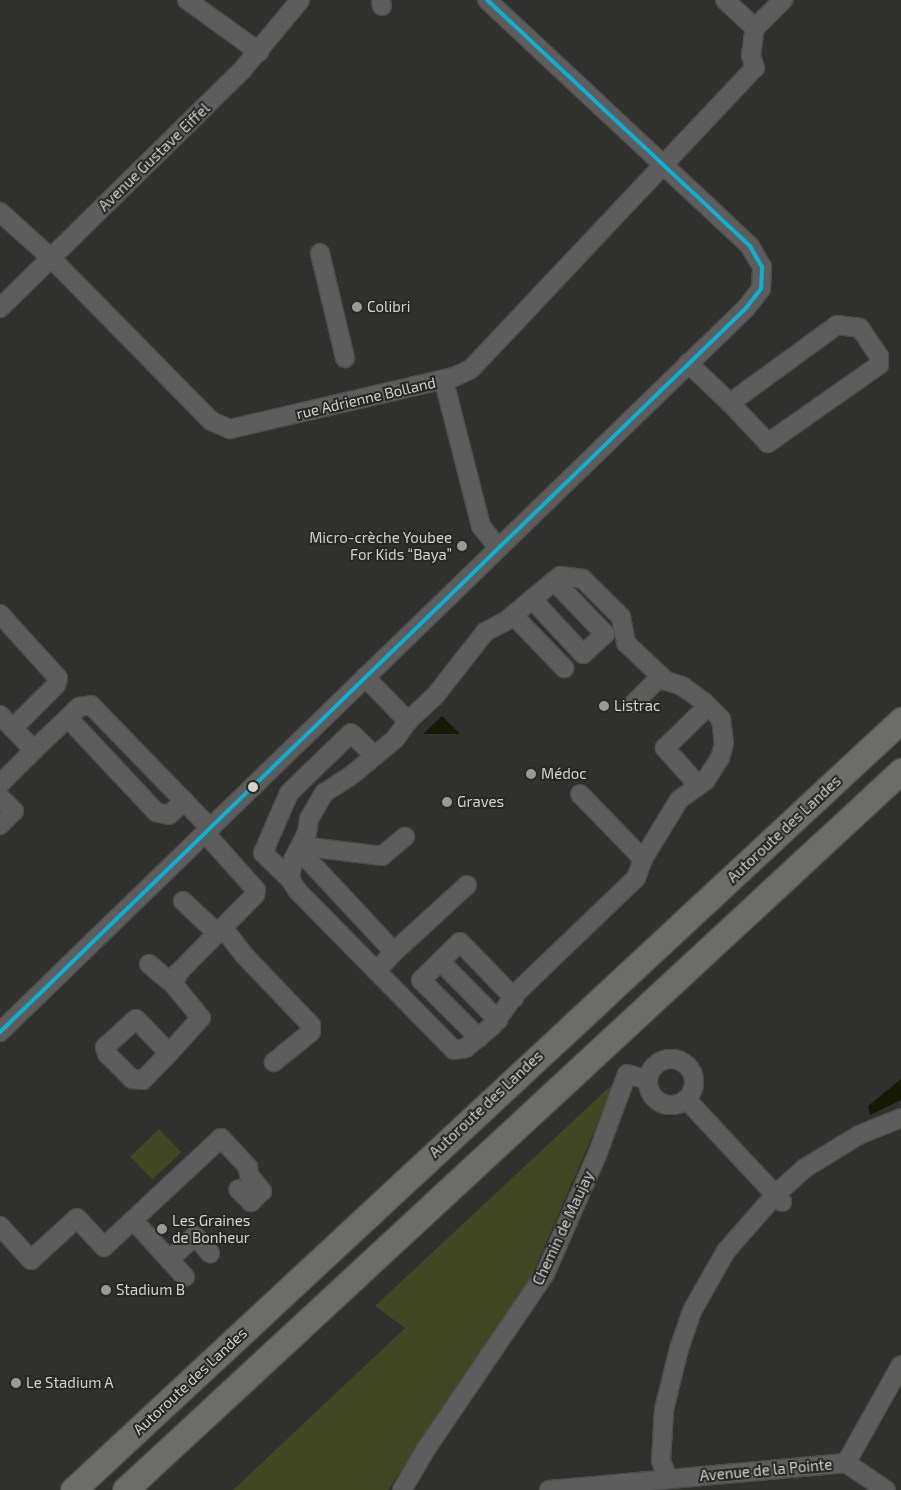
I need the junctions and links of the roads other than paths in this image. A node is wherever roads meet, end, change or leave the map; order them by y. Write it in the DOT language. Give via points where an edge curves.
graph roads {
  1 [pos="188,0"];
  2 [pos="300,0"];
  3 [pos="486,0"];
  4 [pos="725,0"];
  5 [pos="782,0"];
  6 [pos="754,36"];
  7 [pos="259,52"];
  8 [pos="663,165"];
  9 [pos="0,212"];
  10 [pos="320,253"];
  11 [pos="50,258"];
  12 [pos="0,308"];
  13 [pos="345,358"];
  14 [pos="688,363"];
  15 [pos="446,390"];
  16 [pos="730,403"];
  17 [pos="498,548"];
  18 [pos="554,581"];
  19 [pos="532,599"];
  20 [pos="0,614"];
  21 [pos="513,615"];
  22 [pos="564,668"];
  23 [pos="661,676"];
  24 [pos="365,677"];
  25 [pos="634,704"];
  26 [pos="708,706"];
  27 [pos="901,707"];
  28 [pos="0,715"];
  29 [pos="68,718"];
  30 [pos="901,720"];
  31 [pos="408,721"];
  32 [pos="13,728"];
  33 [pos="34,750"];
  34 [pos="375,756"];
  35 [pos="901,770"];
  36 [pos="0,784"];
  37 [pos="698,785"];
  38 [pos="580,794"];
  39 [pos="0,797"];
  40 [pos="184,801"];
  41 [pos="795,819"];
  42 [pos="0,825"];
  43 [pos="207,830"];
  44 [pos="405,837"];
  45 [pos="300,848"];
  46 [pos="643,860"];
  47 [pos="290,879"];
  48 [pos="467,885"];
  49 [pos="183,901"];
  50 [pos="220,931"];
  51 [pos="394,952"];
  52 [pos="440,961"];
  53 [pos="149,964"];
  54 [pos="377,971"];
  55 [pos="421,980"];
  56 [pos="174,985"];
  57 [pos="514,998"];
  58 [pos="401,999"];
  59 [pos="498,1020"];
  60 [pos="0,1032"];
  61 [pos="479,1038"];
  62 [pos="169,1053"];
  63 [pos="274,1062"];
  64 [pos="648,1080"];
  65 [pos="686,1099"];
  66 [pos="901,1118"];
  67 [pos="901,1129"];
  68 [pos="238,1189"];
  69 [pos="778,1198"];
  70 [pos="133,1220"];
  71 [pos="0,1226"];
  72 [pos="210,1253"];
  73 [pos="169,1260"];
  74 [pos="185,1277"];
  75 [pos="901,1366"];
  76 [pos="846,1463"];
  77 [pos="668,1484"];
  78 [pos="73,1490"];
  79 [pos="125,1490"];
  80 [pos="402,1490"];
  81 [pos="549,1490"];
  82 [pos="886,1490"];
  1 -- 7 [label="street"];
  2 -- 7 [label="street, Avenue Gustave Eiffel"];
  3 -- 8 [label="street"];
  4 -- 6 [label="street"];
  5 -- 6 [label="street"];
  6 -- 8 [label="street, rue Adrienne Bolland" via="755,68"];
  7 -- 11 [label="street, Avenue Gustave Eiffel"];
  8 -- 11 [label="street, rue Adrienne Bolland" via="471,369 454,377 230,429 211,422"];
  8 -- 14 [label="street" via="750,246 762,267 761,289"];
  9 -- 11 [label="street, rue Adrienne Bolland"];
  10 -- 13 [label="street"];
  11 -- 12 [label="street, Avenue Gustave Eiffel"];
  14 -- 16 [label="street"];
  14 -- 17 [label="street"];
  15 -- 17 [label="street" via="481,526"];
  16 -- 16 [label="street" via="837,325 860,328 879,356 878,365 768,443"];
  17 -- 24 [label="street"];
  18 -- 19 [label="street"];
  18 -- 19 [label="street" via="605,634 583,654"];
  18 -- 23 [label="street" via="560,576 583,579 621,617 626,643"];
  19 -- 21 [label="street"];
  20 -- 32 [label="street" via="58,678 56,685"];
  21 -- 22 [label="street"];
  21 -- 31 [label="street" via="485,632 435,696"];
  23 -- 25 [label="street"];
  23 -- 26 [label="street" via="682,686"];
  24 -- 31 [label="street"];
  24 -- 43 [label="street"];
  26 -- 37 [label="street" via="721,719 724,744 715,769"];
  26 -- 37 [label="street" via="665,748"];
  27 -- 41 [label="highway"];
  28 -- 32 [label="street"];
  29 -- 33 [label="street"];
  29 -- 40 [label="street" via="79,707 91,705"];
  29 -- 40 [label="street" via="159,814 169,815"];
  30 -- 41 [label="highway, Autoroute des Landes"];
  31 -- 34 [label="street"];
  32 -- 33 [label="street"];
  33 -- 36 [label="street"];
  34 -- 45 [label="street" via="324,793 309,819"];
  34 -- 47 [label="street" via="351,733 289,792 263,853"];
  35 -- 79 [label="highway"];
  37 -- 46 [label="street" via="679,800"];
  38 -- 46 [label="street"];
  39 -- 42 [label="street" via="14,811"];
  40 -- 43 [label="street"];
  41 -- 78 [label="highway, Autoroute des Landes"];
  43 -- 50 [label="street" via="256,890"];
  43 -- 60 [label="street"];
  44 -- 45 [label="street" via="382,856"];
  45 -- 47 [label="street" via="293,860"];
  45 -- 51 [label="street"];
  46 -- 57 [label="street" via="636,878"];
  47 -- 54 [label="street"];
  48 -- 51 [label="street"];
  49 -- 50 [label="street"];
  50 -- 56 [label="street" via="178,973"];
  50 -- 63 [label="street" via="311,1025 311,1032"];
  51 -- 54 [label="street"];
  52 -- 55 [label="street"];
  52 -- 57 [label="street" via="460,942"];
  52 -- 59 [label="street"];
  53 -- 56 [label="street"];
  54 -- 58 [label="street"];
  55 -- 58 [label="street"];
  55 -- 61 [label="street"];
  56 -- 62 [label="street" via="202,1018"];
  57 -- 59 [label="street"];
  58 -- 61 [label="street" via="454,1050 466,1048"];
  59 -- 61 [label="street"];
  64 -- 65 [label="street" via="652,1095 664,1104 680,1104"];
  64 -- 65 [label="street" via="649,1073 660,1062 666,1059 681,1061 694,1079 691,1094"];
  64 -- 80 [label="street, Chemin de Maujay" via="628,1074 545,1274 426,1449"];
  65 -- 69 [label="street"];
  66 -- 69 [label="street" via="834,1149"];
  67 -- 69 [label="street" via="838,1159"];
  68 -- 70 [label="street" via="251,1202 262,1190 250,1176 248,1167 221,1138"];
  69 -- 77 [label="street" via="726,1251 692,1311 678,1349 664,1410 661,1462"];
  70 -- 71 [label="street" via="104,1247 77,1218 31,1260"];
  70 -- 73 [label="street"];
  72 -- 73 [label="street" via="195,1236"];
  73 -- 74 [label="street"];
  75 -- 76 [label="street"];
  76 -- 77 [label="street, Avenue de la Pointe"];
  76 -- 82 [label="street, Avenue de la Pointe"];
  77 -- 81 [label="street, Avenue de la Pointe"];
}
